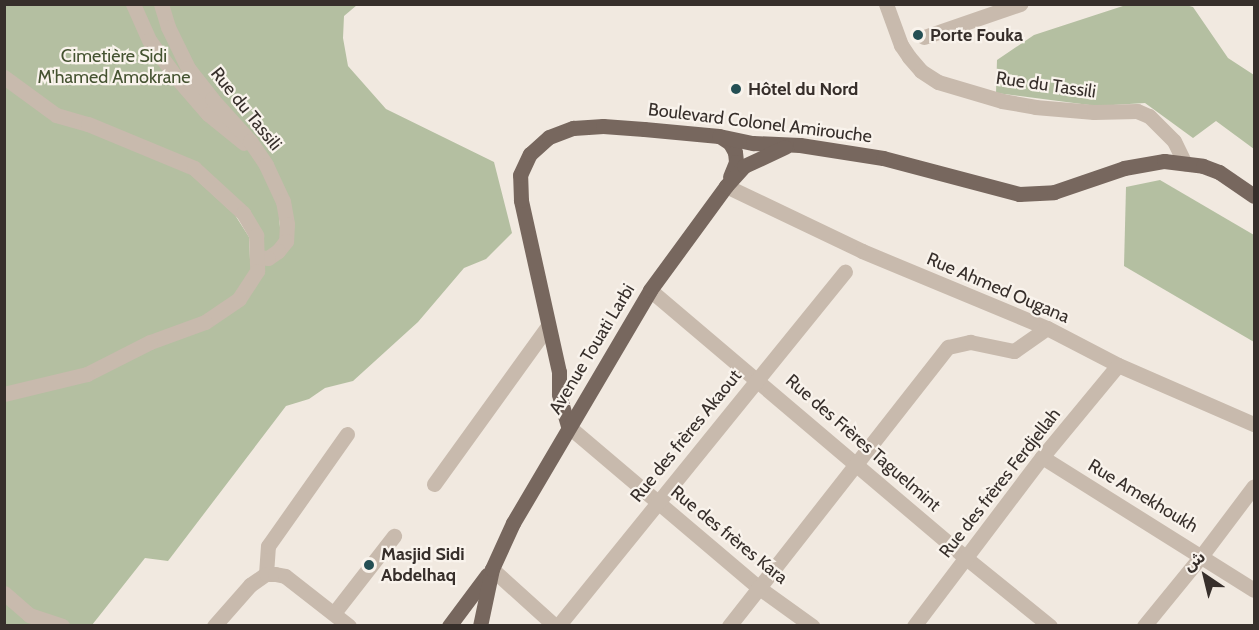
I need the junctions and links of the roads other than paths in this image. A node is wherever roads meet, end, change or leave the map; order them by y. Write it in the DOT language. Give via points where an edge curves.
graph roads {
  1 [pos="133,4"];
  2 [pos="161,4"];
  3 [pos="886,4"];
  4 [pos="1020,4"];
  5 [pos="914,40"];
  6 [pos="4,77"];
  7 [pos="718,136"];
  8 [pos="800,145"];
  9 [pos="259,153"];
  10 [pos="1185,164"];
  11 [pos="726,186"];
  12 [pos="1254,196"];
  13 [pos="257,257"];
  14 [pos="845,272"];
  15 [pos="650,290"];
  16 [pos="548,326"];
  17 [pos="1047,328"];
  18 [pos="1118,365"];
  19 [pos="758,379"];
  20 [pos="4,394"];
  21 [pos="1254,424"];
  22 [pos="568,426"];
  23 [pos="347,434"];
  24 [pos="1042,457"];
  25 [pos="856,462"];
  26 [pos="434,484"];
  27 [pos="1254,486"];
  28 [pos="657,502"];
  29 [pos="394,536"];
  30 [pos="1202,555"];
  31 [pos="966,558"];
  32 [pos="492,569"];
  33 [pos="269,571"];
  34 [pos="758,586"];
  35 [pos="1254,590"];
  36 [pos="4,593"];
  37 [pos="334,613"];
  38 [pos="62,626"];
  39 [pos="213,626"];
  40 [pos="349,626"];
  41 [pos="449,626"];
  42 [pos="480,626"];
  43 [pos="557,626"];
  44 [pos="729,626"];
  45 [pos="812,626"];
  46 [pos="914,626"];
  47 [pos="1050,626"];
  48 [pos="1144,626"];
  1 -- 9 [label="street" via="149,40 176,77 208,114"];
  2 -- 9 [label="street, Rue du Tassili" via="189,68"];
  3 -- 5 [label="street, Rue du Tassili"];
  4 -- 5 [label="street"];
  5 -- 10 [label="street, Rue du Tassili" via="921,71 938,82 1002,101 1094,112 1137,111 1149,116 1174,141"];
  6 -- 13 [label="street" via="56,115 88,124 194,168 243,213 256,235"];
  7 -- 8 [label="main road, Boulevard Colonel Amirouche" via="753,143"];
  7 -- 11 [label="main road" via="730,143 735,152 736,162"];
  7 -- 16 [label="main road, Boulevard Colonel Amirouche" via="603,126 573,128 549,137 530,154 520,175 521,200"];
  8 -- 10 [label="main road, Boulevard Colonel Amirouche" via="883,158 1019,194 1054,192 1124,168 1164,161"];
  8 -- 11 [label="main road, Avenue Touati Larbi" via="782,147 744,166"];
  9 -- 13 [label="street, Rue du Tassili" via="283,201 287,224 286,240 278,251 267,258"];
  10 -- 12 [label="main road, Boulevard Colonel Amirouche" via="1219,172"];
  11 -- 15 [label="main road, Avenue Touati Larbi"];
  11 -- 17 [label="street, Rue Ahmed Ougana" via="862,251"];
  13 -- 20 [label="street" via="257,272 239,299 206,322 150,342 87,374"];
  14 -- 19 [label="street, Rue des frères Akaout"];
  15 -- 19 [label="street, Rue des Frères Taguelmint"];
  15 -- 22 [label="main road, Avenue Touati Larbi"];
  16 -- 22 [label="main road, Boulevard Colonel Amirouche"];
  16 -- 26 [label="street"];
  17 -- 18 [label="street, Rue Ahmed Ougana"];
  17 -- 25 [label="street" via="1014,351 970,342 948,347"];
  18 -- 21 [label="street, Rue Ahmed Ougana"];
  18 -- 24 [label="street, Rue des frères Ferdjellah"];
  19 -- 25 [label="street, Rue des Frères Taguelmint"];
  19 -- 28 [label="street, Rue des frères Akaout"];
  22 -- 28 [label="street, Rue des frères Kara"];
  22 -- 32 [label="main road, Avenue Touati Larbi" via="513,523"];
  23 -- 33 [label="street" via="268,546"];
  24 -- 30 [label="street, Rue Amekhoukh"];
  24 -- 31 [label="street, Rue des frères Ferdjellah"];
  25 -- 31 [label="street, Rue des Frères Taguelmint"];
  25 -- 34 [label="street"];
  27 -- 30 [label="street"];
  28 -- 34 [label="street, Rue des frères Kara"];
  28 -- 43 [label="street, Rue des frères Akaout"];
  29 -- 37 [label="street"];
  30 -- 35 [label="street, Rue Amekhoukh"];
  30 -- 48 [label="street"];
  31 -- 46 [label="street, Rue des frères Ferdjellah"];
  31 -- 47 [label="street, Rue des Frères Taguelmint"];
  32 -- 41 [label="main road"];
  32 -- 42 [label="main road, Avenue Touati Larbi"];
  32 -- 43 [label="street"];
  33 -- 37 [label="street" via="285,576"];
  33 -- 39 [label="street" via="250,585"];
  34 -- 44 [label="street"];
  34 -- 45 [label="street, Rue des frères Kara"];
  36 -- 38 [label="street" via="30,615"];
  37 -- 40 [label="street"];
}
